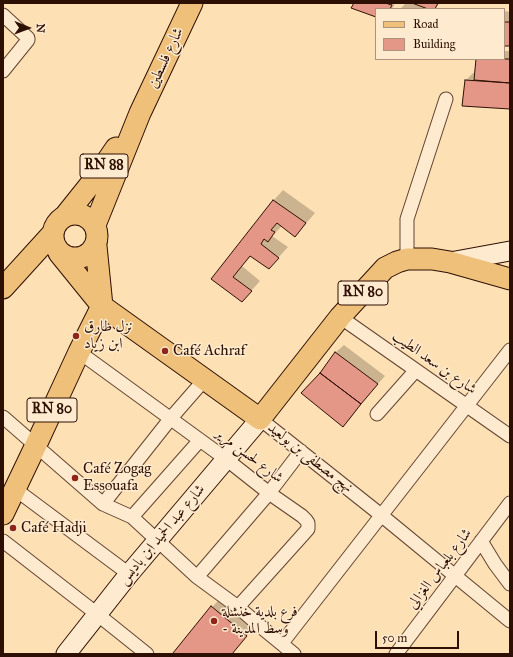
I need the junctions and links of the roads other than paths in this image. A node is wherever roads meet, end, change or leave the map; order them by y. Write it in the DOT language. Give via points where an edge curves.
graph roads {
  1 [pos="192,3"];
  2 [pos="3,15"];
  3 [pos="3,71"];
  4 [pos="446,99"];
  5 [pos="140,113"];
  6 [pos="64,216"];
  7 [pos="95,225"];
  8 [pos="53,233"];
  9 [pos="96,246"];
  10 [pos="510,251"];
  11 [pos="59,253"];
  12 [pos="408,259"];
  13 [pos="450,262"];
  14 [pos="510,279"];
  15 [pos="3,288"];
  16 [pos="102,306"];
  17 [pos="340,317"];
  18 [pos="510,350"];
  19 [pos="79,352"];
  20 [pos="416,370"];
  21 [pos="205,379"];
  22 [pos="467,405"];
  23 [pos="377,414"];
  24 [pos="3,417"];
  25 [pos="171,418"];
  26 [pos="260,419"];
  27 [pos="510,436"];
  28 [pos="200,440"];
  29 [pos="36,445"];
  30 [pos="301,451"];
  31 [pos="226,458"];
  32 [pos="15,489"];
  33 [pos="269,492"];
  34 [pos="510,503"];
  35 [pos="103,504"];
  36 [pos="3,514"];
  37 [pos="382,515"];
  38 [pos="132,517"];
  39 [pos="157,539"];
  40 [pos="481,541"];
  41 [pos="3,542"];
  42 [pos="129,574"];
  43 [pos="455,576"];
  44 [pos="197,577"];
  45 [pos="509,581"];
  46 [pos="238,607"];
  47 [pos="97,614"];
  48 [pos="510,621"];
  49 [pos="282,643"];
  50 [pos="400,653"];
  51 [pos="66,654"];
  52 [pos="147,654"];
  53 [pos="294,654"];
  1 -- 5 [label="main road, شارع فلسطين / RN 88"];
  2 -- 3 [label="street" via="28,38"];
  4 -- 12 [label="street" via="407,219"];
  5 -- 6 [label="main road, شارع فلسطين / RN 88" via="97,176"];
  5 -- 7 [label="main road, شارع فلسطين / RN 88"];
  6 -- 7 [label="main road" via="85,216"];
  6 -- 8 [label="main road" via="55,226"];
  7 -- 9 [label="main road" via="98,239"];
  8 -- 11 [label="main road" via="55,247"];
  8 -- 15 [label="main road"];
  9 -- 11 [label="main road" via="92,252 79,259 65,257"];
  9 -- 16 [label="main road"];
  10 -- 13 [label="main road"];
  11 -- 16 [label="main road, نهج مصطفى بن بولعيد"];
  12 -- 13 [label="main road, RN 80"];
  12 -- 17 [label="main road, RN 80" via="385,268"];
  13 -- 14 [label="main road, RN 80"];
  16 -- 19 [label="main road, RN 80"];
  16 -- 21 [label="main road, نهج مصطفى بن بولعيد"];
  17 -- 20 [label="street, شارع بن سعد الطيب"];
  17 -- 26 [label="main road, RN 80"];
  18 -- 22 [label="street"];
  19 -- 25 [label="street, شارع لحسن مرير"];
  19 -- 29 [label="main road, RN 80"];
  20 -- 22 [label="street, شارع بن سعد الطيب"];
  20 -- 23 [label="street"];
  21 -- 25 [label="street"];
  21 -- 26 [label="main road, نهج مصطفى بن بولعيد"];
  22 -- 27 [label="street, شارع بن سعد الطيب"];
  22 -- 37 [label="street"];
  24 -- 29 [label="street"];
  25 -- 28 [label="street, شارع لحسن مرير"];
  25 -- 35 [label="street"];
  26 -- 30 [label="street, نهج مصطفى بن بولعيد"];
  26 -- 31 [label="main road, شارع عبد الحميد ابن باديس"];
  28 -- 31 [label="street, شارع لحسن مرير"];
  28 -- 38 [label="street"];
  29 -- 32 [label="main road, RN 80"];
  29 -- 35 [label="street"];
  30 -- 33 [label="street"];
  30 -- 37 [label="street, نهج مصطفى بن بولعيد"];
  31 -- 33 [label="street, شارع لحسن مرير"];
  31 -- 39 [label="main road, شارع عبد الحميد ابن باديس"];
  32 -- 36 [label="main road, RN 80"];
  32 -- 42 [label="street"];
  33 -- 44 [label="street"];
  33 -- 46 [label="street, شارع لحسن مرير" via="302,516 308,523 308,529"];
  34 -- 40 [label="street, شارع بلعباس الغزالي"];
  35 -- 38 [label="street"];
  37 -- 43 [label="street, نهج مصطفى بن بولعيد"];
  37 -- 49 [label="street"];
  38 -- 39 [label="street"];
  39 -- 42 [label="main road, شارع عبد الحميد ابن باديس"];
  39 -- 44 [label="street"];
  40 -- 43 [label="street, شارع بلعباس الغزالي"];
  40 -- 45 [label="street"];
  41 -- 47 [label="street"];
  42 -- 47 [label="main road, شارع عبد الحميد ابن باديس"];
  43 -- 48 [label="street, نهج مصطفى بن بولعيد"];
  43 -- 50 [label="street, شارع بلعباس الغزالي"];
  44 -- 46 [label="street"];
  46 -- 49 [label="street"];
  47 -- 51 [label="main road, شارع عبد الحميد ابن باديس"];
  47 -- 52 [label="street"];
  49 -- 53 [label="street"];
}
